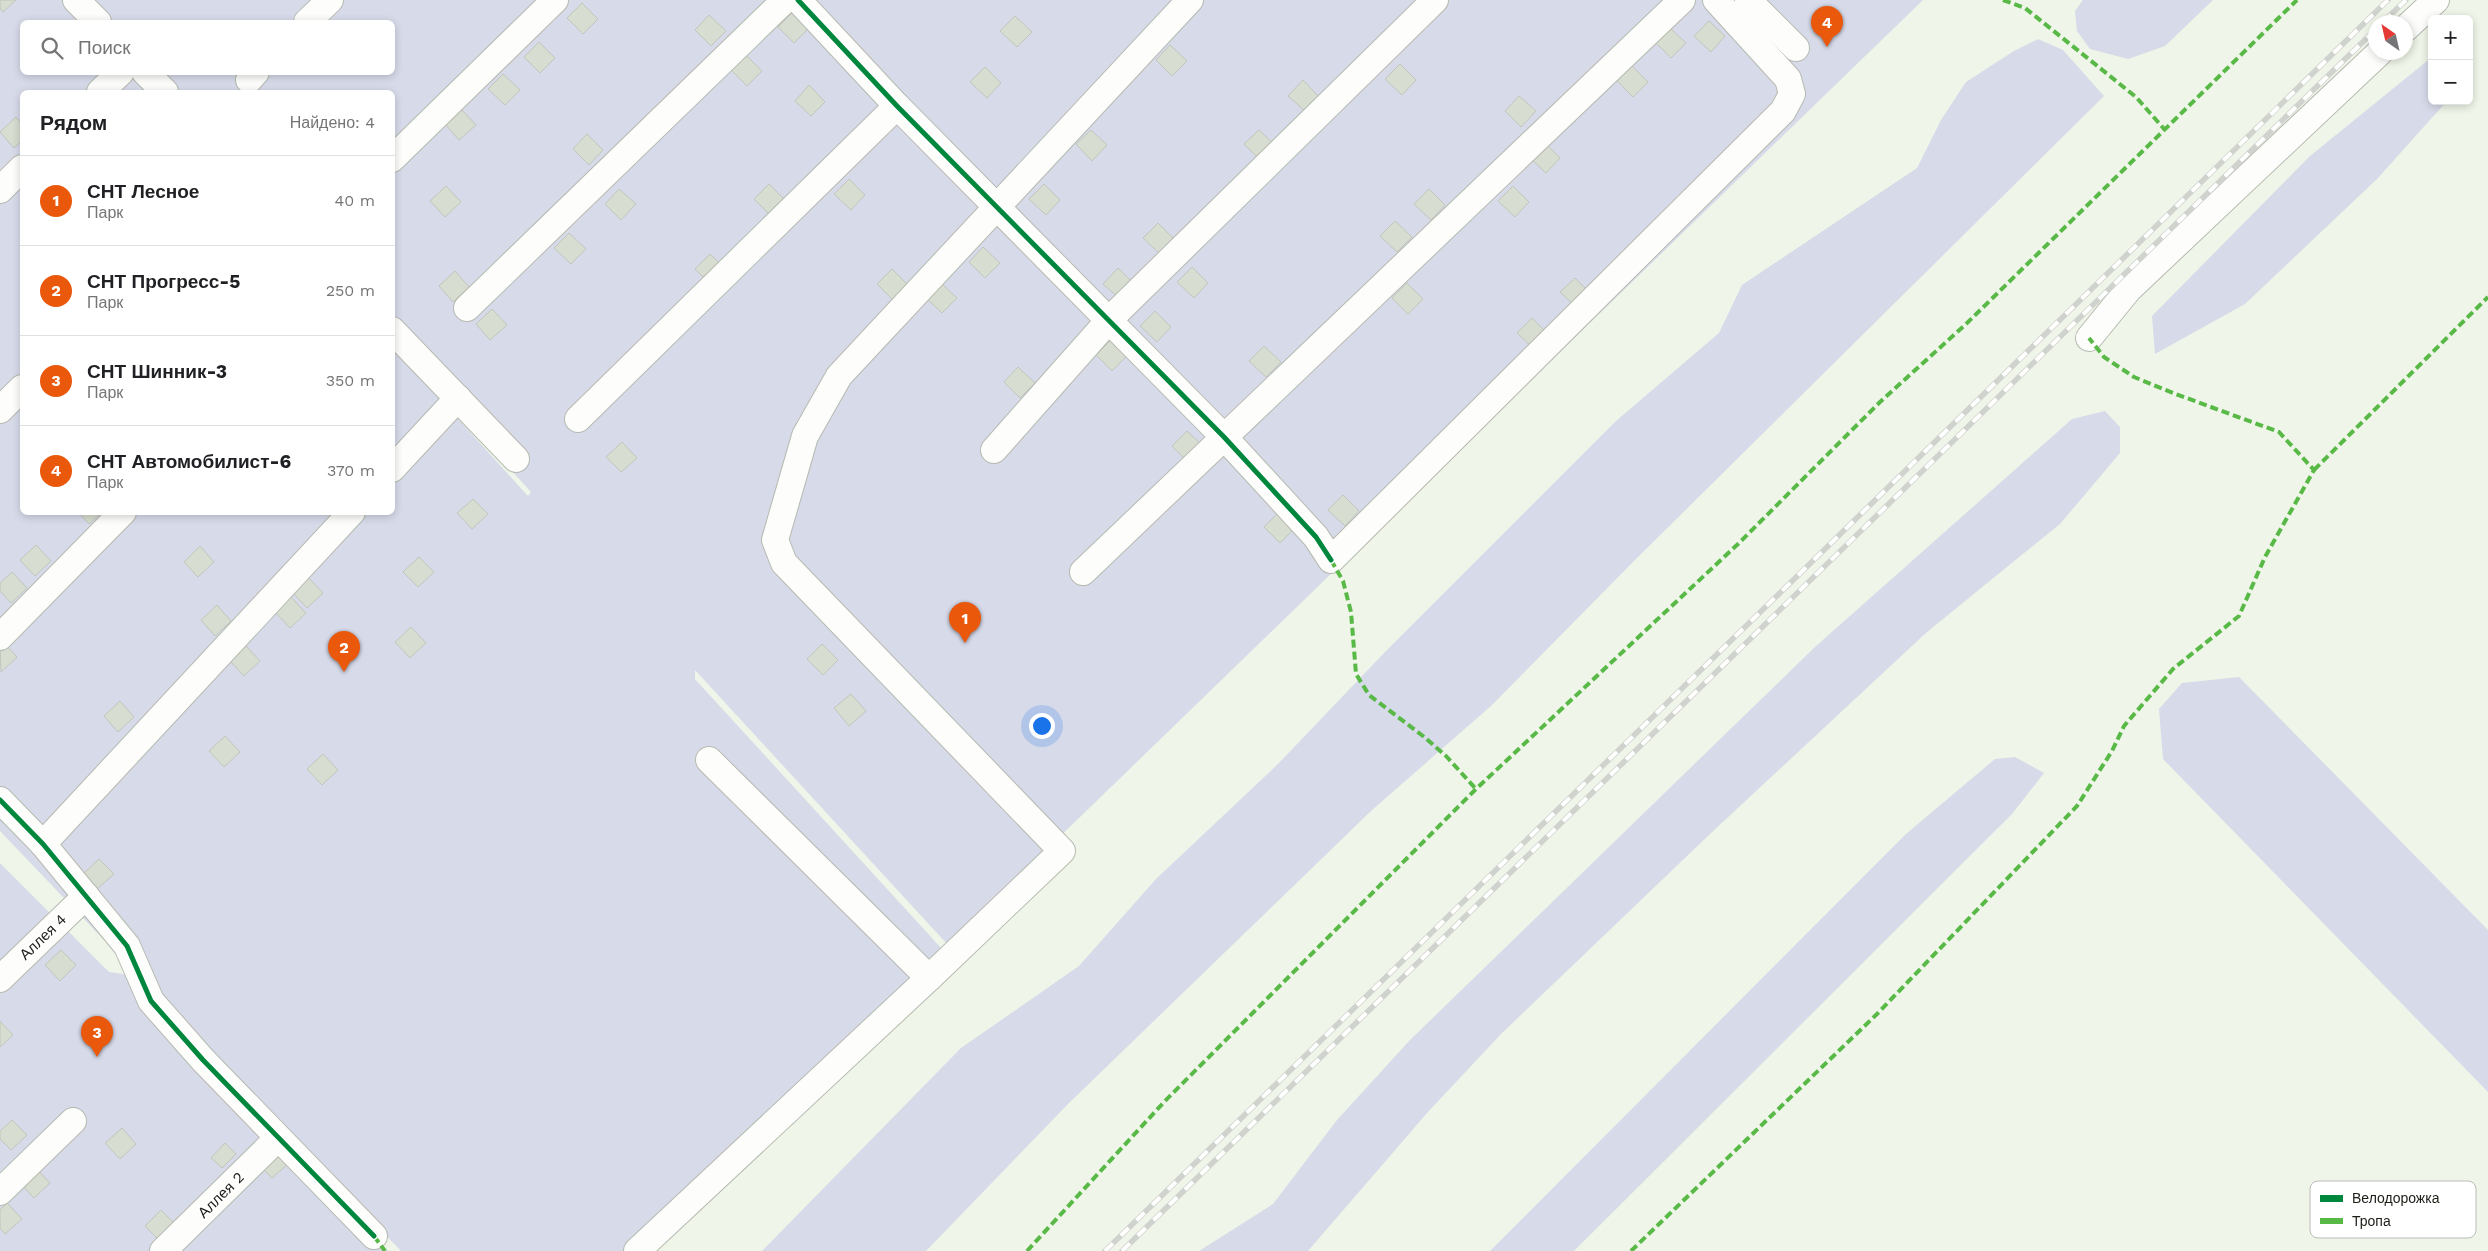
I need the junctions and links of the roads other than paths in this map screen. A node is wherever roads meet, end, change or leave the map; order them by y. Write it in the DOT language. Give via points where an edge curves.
graph roads {
  1 [pos="76,0"];
  2 [pos="330,0"];
  3 [pos="555,0"];
  4 [pos="785,0"];
  5 [pos="798,0"];
  6 [pos="1190,0"];
  7 [pos="1435,0"];
  8 [pos="1682,0"];
  9 [pos="1716,0"];
  10 [pos="1748,0"];
  11 [pos="2436,0"];
  12 [pos="96,20"];
  13 [pos="309,20"];
  14 [pos="2413,21"];
  15 [pos="1796,48"];
  16 [pos="2372,60"];
  17 [pos="118,75"];
  18 [pos="149,75"];
  19 [pos="102,90"];
  20 [pos="163,90"];
  21 [pos="897,106"];
  22 [pos="395,156"];
  23 [pos="20,170"];
  24 [pos="0,190"];
  25 [pos="998,206"];
  26 [pos="467,308"];
  27 [pos="1110,319"];
  28 [pos="395,333"];
  29 [pos="2089,338"];
  30 [pos="20,390"];
  31 [pos="458,398"];
  32 [pos="0,410"];
  33 [pos="578,419"];
  34 [pos="1224,437"];
  35 [pos="994,450"];
  36 [pos="516,459"];
  37 [pos="395,466"];
  38 [pos="119,515"];
  39 [pos="349,515"];
  40 [pos="1083,572"];
  41 [pos="0,637"];
  42 [pos="709,760"];
  43 [pos="0,800"];
  44 [pos="43,844"];
  45 [pos="86,896"];
  46 [pos="928,978"];
  47 [pos="0,979"];
  48 [pos="72,1122"];
  49 [pos="278,1138"];
  50 [pos="0,1192"];
  51 [pos="374,1236"];
  52 [pos="163,1251"];
  53 [pos="638,1251"];
  1 -- 12 [label="street"];
  2 -- 13 [label="street"];
  3 -- 22 [label="street"];
  4 -- 26 [label="street"];
  5 -- 21 [label="street"];
  6 -- 25 [label="street"];
  7 -- 27 [label="street"];
  8 -- 34 [label="street"];
  9 -- 34 [label="street" via="1788,79 1792,94 1783,111 1331,560 1316,537"];
  10 -- 15 [label="street"];
  11 -- 14 [label="street"];
  16 -- 29 [label="street" via="2129,289"];
  17 -- 19 [label="street"];
  18 -- 20 [label="street"];
  21 -- 25 [label="street"];
  21 -- 33 [label="street"];
  23 -- 24 [label="street"];
  25 -- 27 [label="street"];
  25 -- 46 [label="street" via="840,376 805,436 775,540 784,563 1062,851"];
  27 -- 34 [label="street"];
  27 -- 35 [label="street"];
  28 -- 31 [label="street"];
  30 -- 32 [label="street"];
  31 -- 36 [label="street"];
  31 -- 37 [label="street"];
  34 -- 40 [label="street"];
  38 -- 41 [label="street"];
  39 -- 44 [label="street"];
  42 -- 46 [label="street"];
  43 -- 44 [label="street"];
  44 -- 45 [label="street"];
  45 -- 47 [label="street, Аллея 4"];
  45 -- 49 [label="street" via="127,946 150,1001"];
  46 -- 53 [label="street"];
  48 -- 50 [label="street"];
  49 -- 51 [label="street"];
  49 -- 52 [label="street, Аллея 2"];
}
